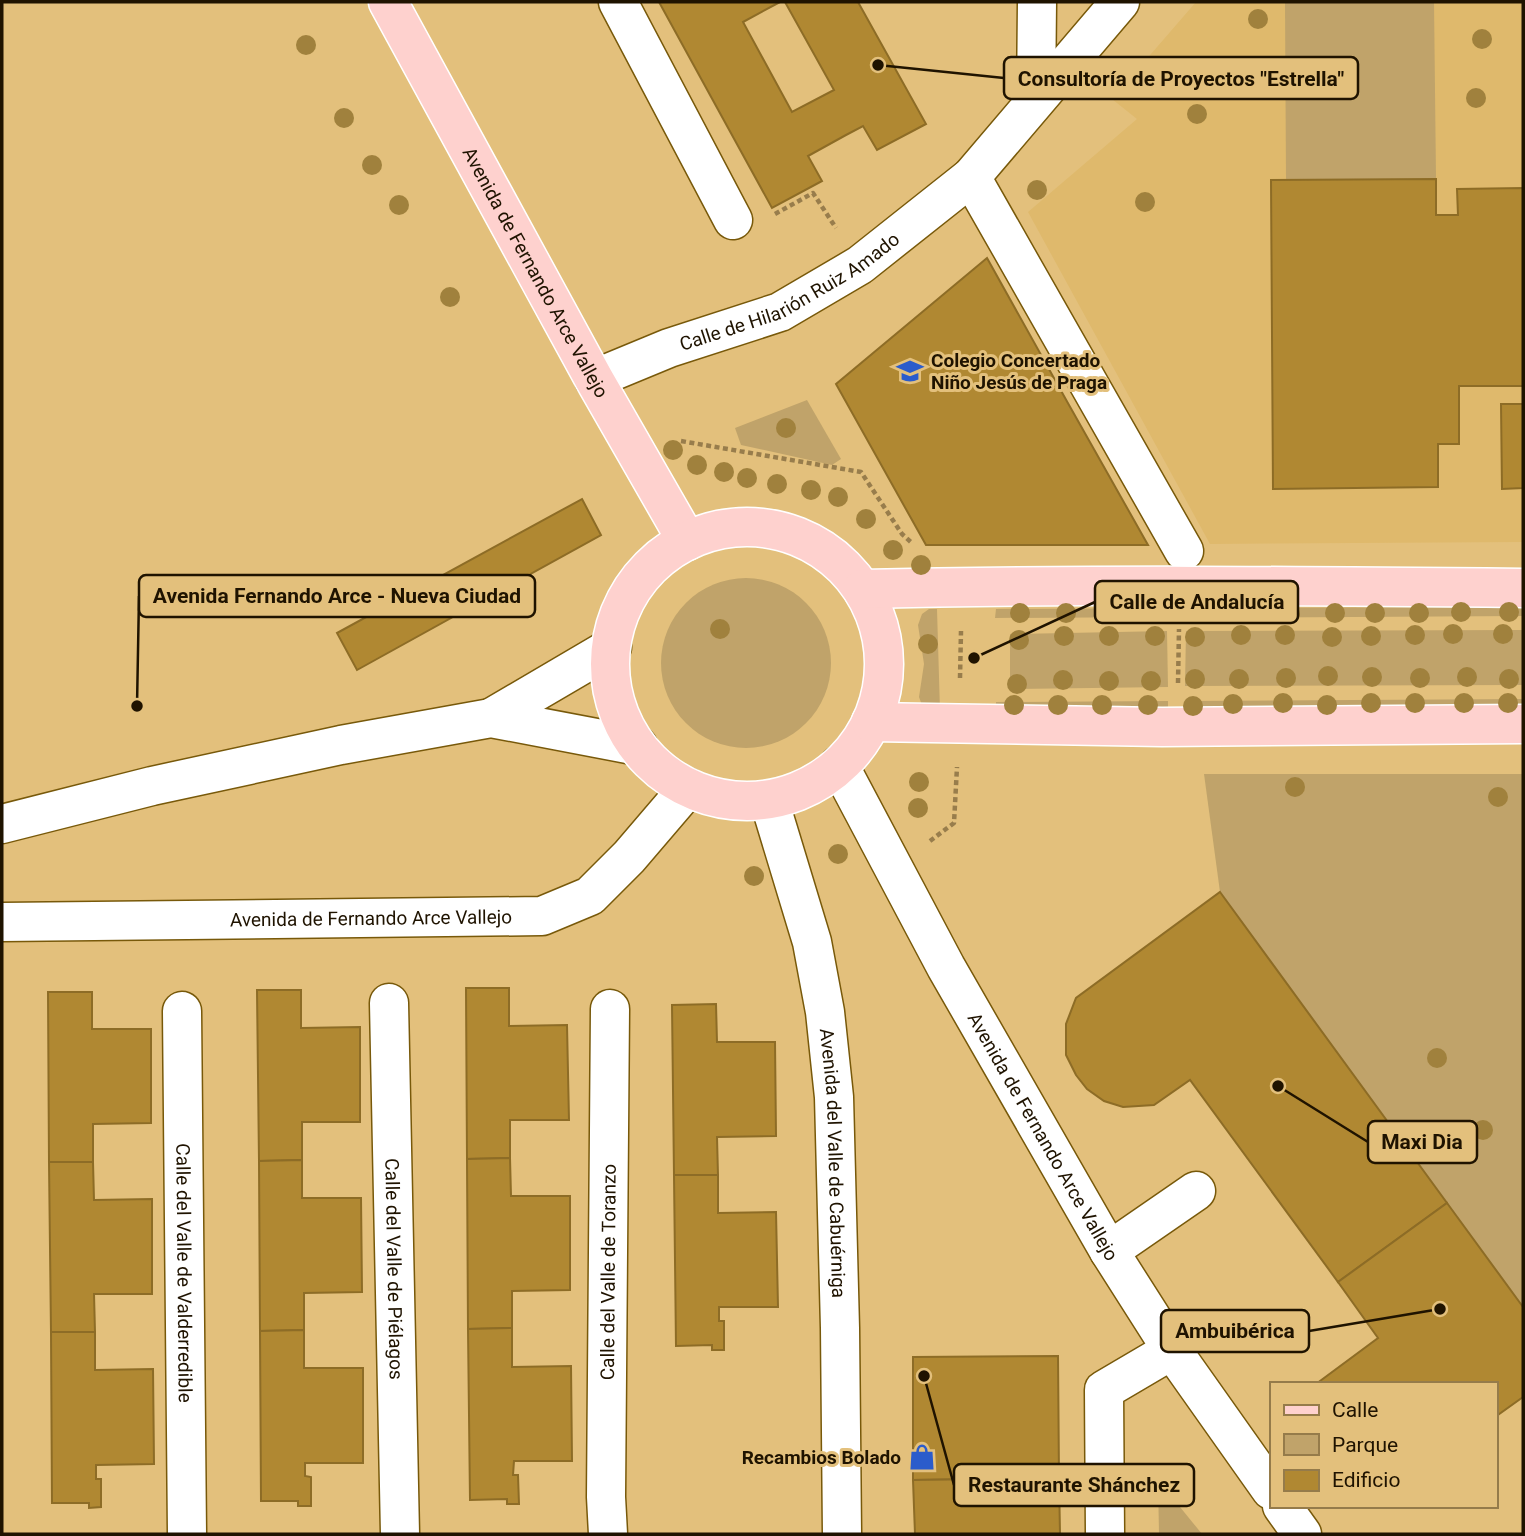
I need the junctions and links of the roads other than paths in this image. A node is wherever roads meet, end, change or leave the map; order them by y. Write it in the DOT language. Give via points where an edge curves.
graph roads {
  1 [pos="388,2"];
  2 [pos="618,2"];
  3 [pos="1037,2"];
  4 [pos="1118,2"];
  5 [pos="1036,99"];
  6 [pos="971,177"];
  7 [pos="733,220"];
  8 [pos="594,379"];
  9 [pos="687,541"];
  10 [pos="1182,568"];
  11 [pos="1523,588"];
  12 [pos="862,589"];
  13 [pos="612,646"];
  14 [pos="491,718"];
  15 [pos="871,722"];
  16 [pos="1523,724"];
  17 [pos="638,746"];
  18 [pos="839,765"];
  19 [pos="688,788"];
  20 [pos="769,800"];
  21 [pos="2,824"];
  22 [pos="2,922"];
  23 [pos="389,1003"];
  24 [pos="610,1009"];
  25 [pos="183,1011"];
  26 [pos="1196,1191"];
  27 [pos="1109,1251"];
  28 [pos="1172,1350"];
  29 [pos="1270,1489"];
  30 [pos="1283,1508"];
  31 [pos="187,1534"];
  32 [pos="400,1534"];
  33 [pos="608,1534"];
  34 [pos="842,1534"];
  35 [pos="1105,1534"];
  36 [pos="1302,1534"];
  1 -- 8 [label="main road, Avenida de Fernando Arce Vallejo"];
  2 -- 7 [label="street"];
  3 -- 5 [label="street"];
  4 -- 5 [label="street, Calle de Hilarión Ruiz Amado"];
  5 -- 6 [label="street, Calle de Hilarión Ruiz Amado"];
  6 -- 8 [label="street, Calle de Hilarión Ruiz Amado" via="860,265 780,312 669,348"];
  6 -- 10 [label="street"];
  8 -- 9 [label="main road, Avenida de Fernando Arce Vallejo"];
  9 -- 12 [label="main road" via="735,527 784,532 828,554"];
  9 -- 13 [label="main road" via="650,568 635,587 623,607"];
  10 -- 11 [label="main road"];
  10 -- 12 [label="main road" via="963,586"];
  12 -- 15 [label="main road" via="881,632 884,654 879,700"];
  13 -- 14 [label="street"];
  13 -- 17 [label="main road" via="615,699"];
  14 -- 17 [label="street"];
  14 -- 21 [label="street" via="341,745"];
  15 -- 16 [label="main road" via="1178,727"];
  15 -- 18 [label="main road"];
  17 -- 19 [label="main road" via="660,770"];
  18 -- 20 [label="main road" via="818,782"];
  18 -- 27 [label="street, Avenida de Fernando Arce Vallejo" via="946,967"];
  19 -- 20 [label="main road" via="727,800"];
  19 -- 22 [label="street, Avenida de Fernando Arce Vallejo" via="590,896 542,916"];
  20 -- 34 [label="street, Avenida del Valle de Cabuérniga" via="812,942 834,1097"];
  23 -- 32 [label="street, Calle del Valle de Piélagos"];
  24 -- 33 [label="street, Calle del Valle de Toranzo"];
  25 -- 31 [label="street, Calle del Valle de Valderredible"];
  26 -- 27 [label="street"];
  27 -- 28 [label="street, Avenida de Fernando Arce Vallejo"];
  28 -- 29 [label="street, Avenida de Fernando Arce Vallejo"];
  28 -- 35 [label="street" via="1104,1390"];
  30 -- 36 [label="street"];
}
